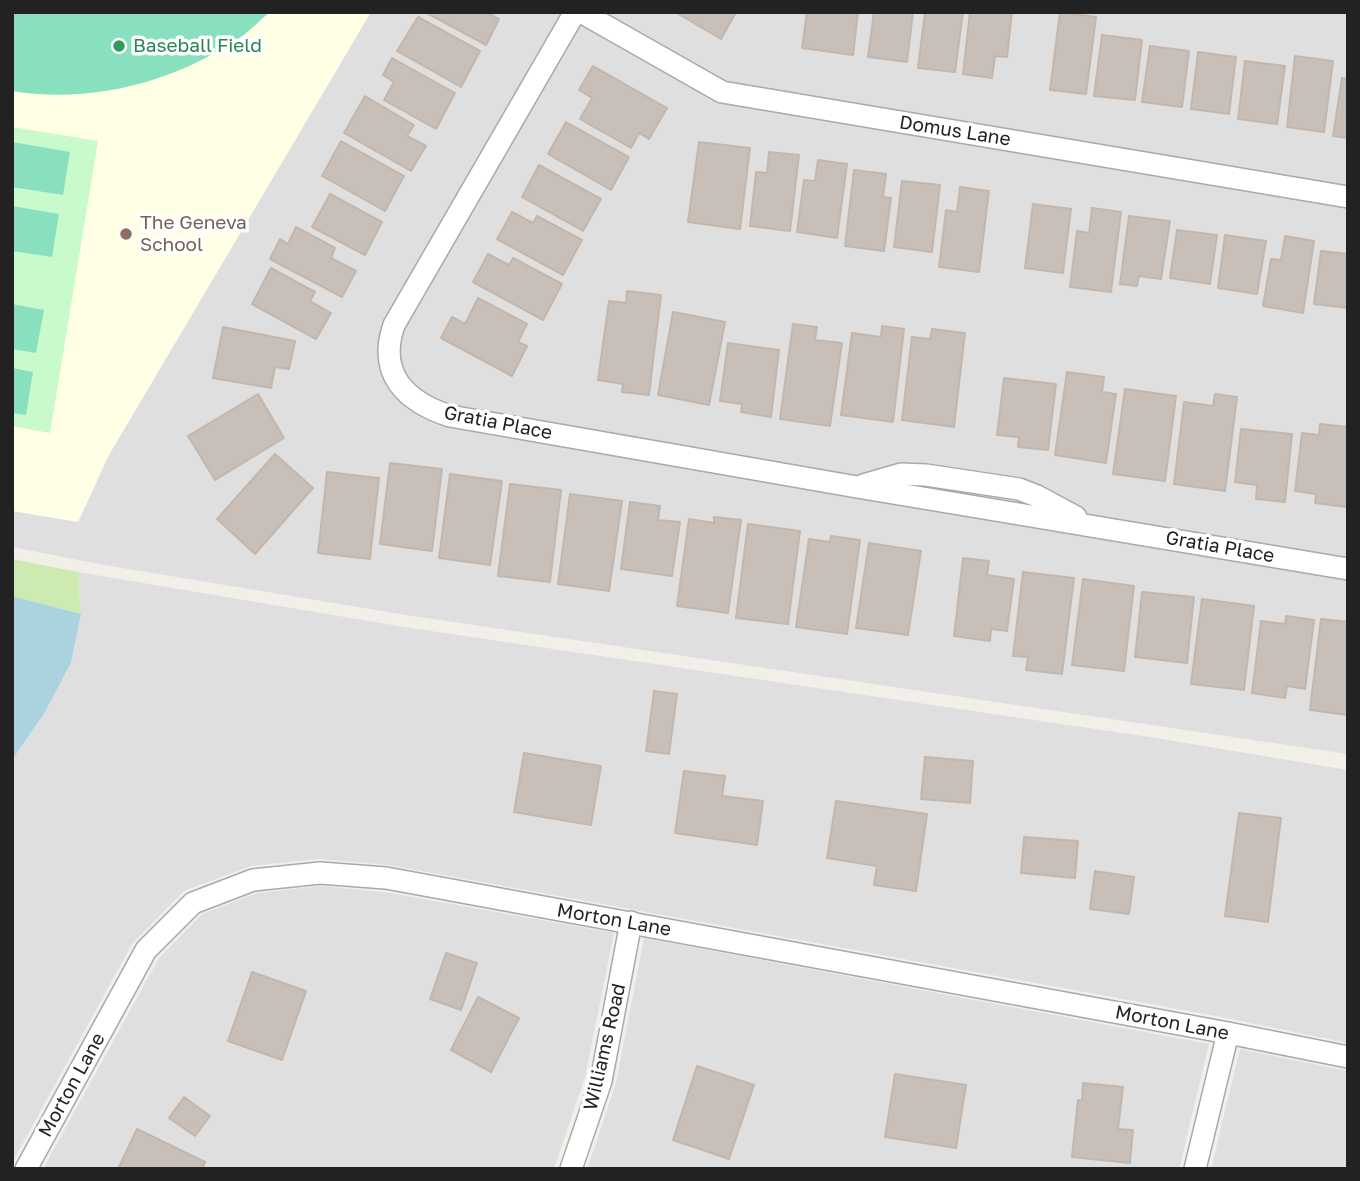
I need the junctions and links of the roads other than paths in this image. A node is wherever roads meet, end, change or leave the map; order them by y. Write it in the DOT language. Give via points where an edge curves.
graph roads {
  1 [pos="575,12"];
  2 [pos="581,12"];
  3 [pos="1348,197"];
  4 [pos="1348,569"];
  5 [pos="631,922"];
  6 [pos="1228,1033"];
  7 [pos="1348,1057"];
  8 [pos="26,1169"];
  9 [pos="571,1169"];
  10 [pos="1195,1169"];
  1 -- 4 [label="street, Gratia Place" via="394,325 389,344 394,377 416,401 450,416"];
  2 -- 3 [label="street, Domus Lane" via="722,92"];
  5 -- 6 [label="street, Morton Lane"];
  5 -- 8 [label="street, Morton Lane" via="386,878 320,873 253,880 193,903 146,950"];
  5 -- 9 [label="street, Williams Road" via="601,1081"];
  6 -- 7 [label="street, Morton Lane"];
  6 -- 10 [label="street"];
}
